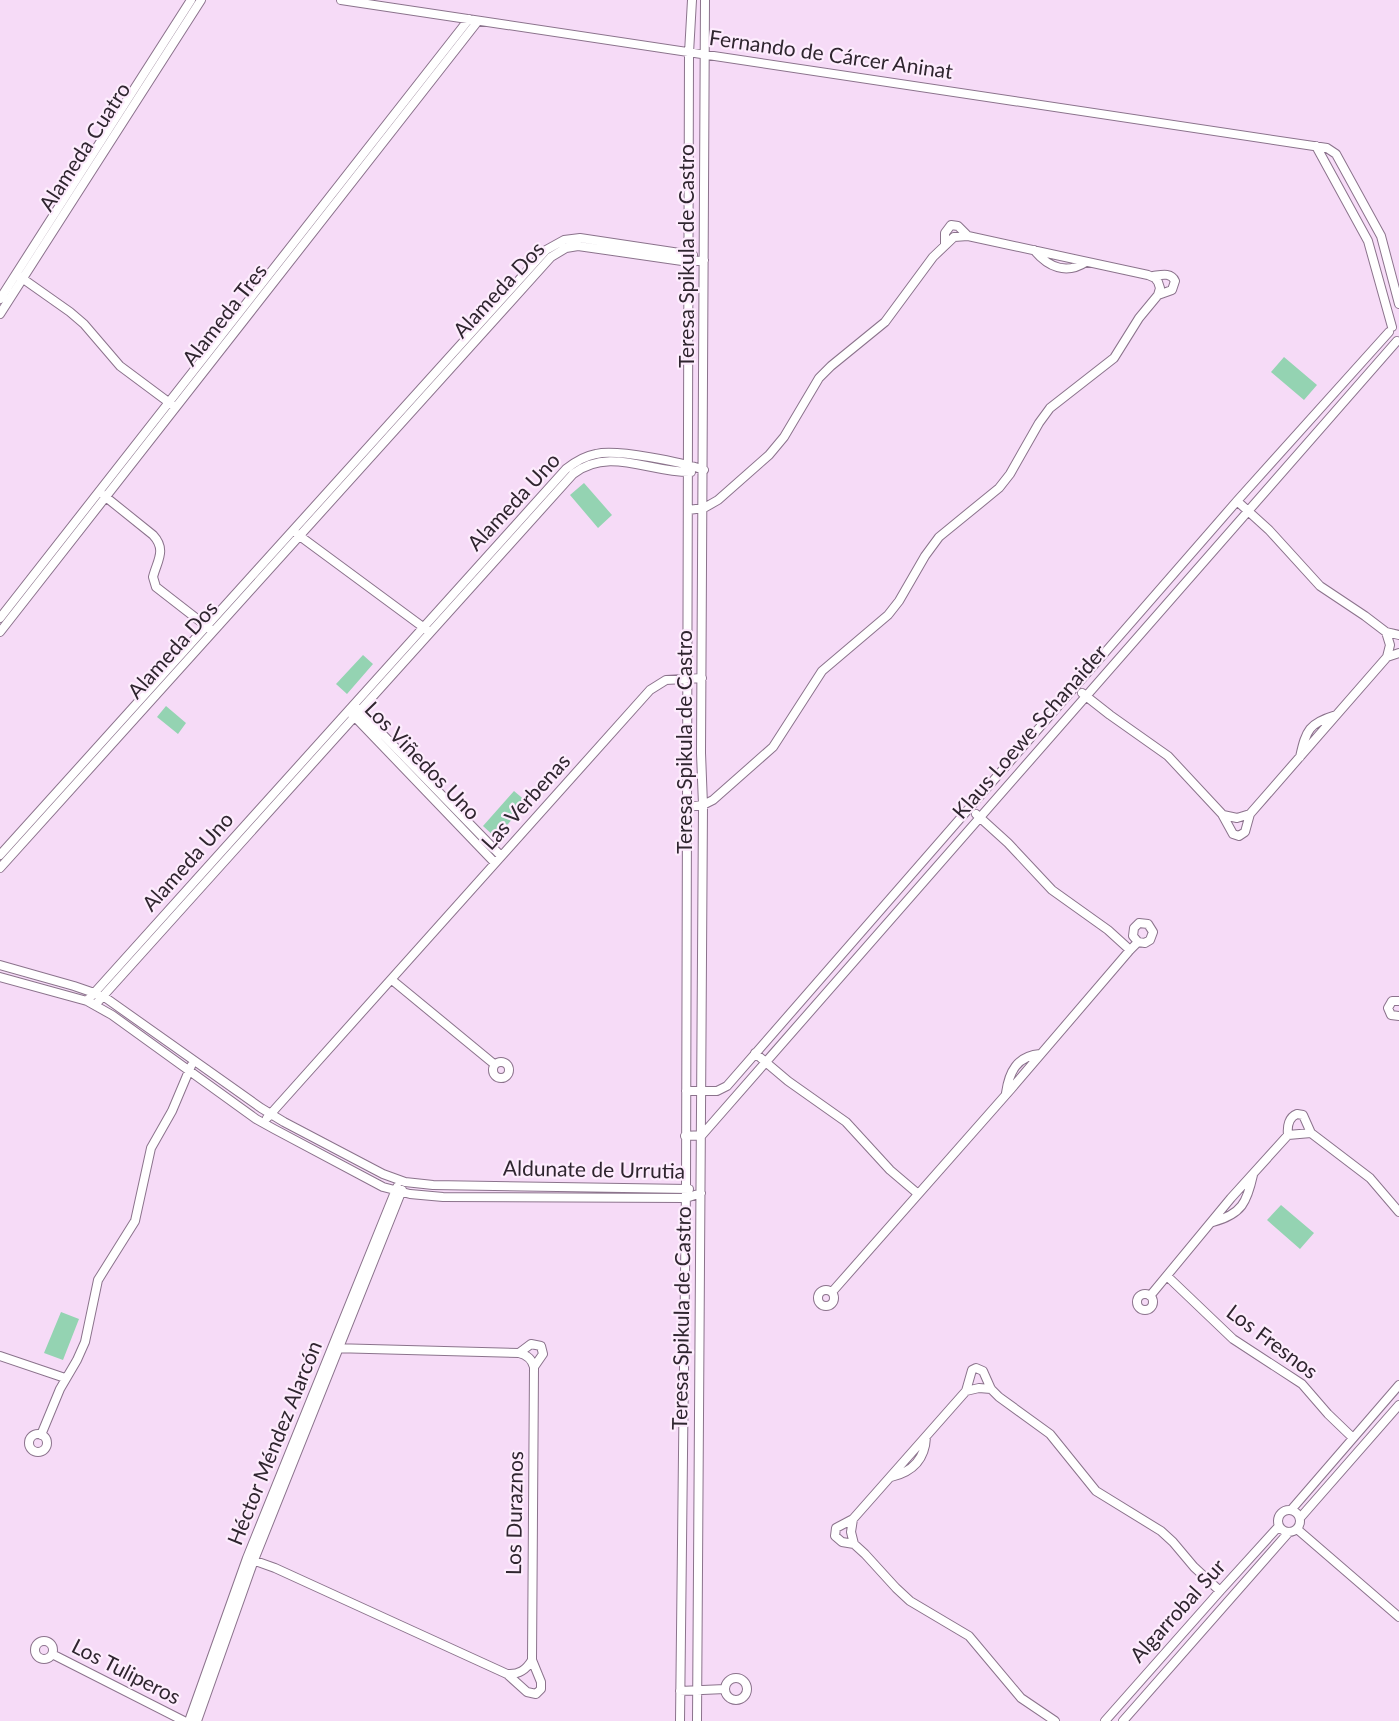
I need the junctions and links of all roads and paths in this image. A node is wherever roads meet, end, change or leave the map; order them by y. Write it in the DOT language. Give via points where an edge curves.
graph roads {
  1 [pos="191,0"];
  2 [pos="201,0"];
  3 [pos="340,0"];
  4 [pos="692,0"];
  5 [pos="705,0"];
  6 [pos="474,20"];
  7 [pos="689,52"];
  8 [pos="706,55"];
  9 [pos="1316,146"];
  10 [pos="1034,250"];
  11 [pos="689,258"];
  12 [pos="704,260"];
  13 [pos="1086,262"];
  14 [pos="1153,276"];
  15 [pos="19,277"];
  16 [pos="1158,295"];
  17 [pos="0,299"];
  18 [pos="1399,304"];
  19 [pos="0,314"];
  20 [pos="1393,328"];
  21 [pos="1398,341"];
  22 [pos="172,405"];
  23 [pos="687,468"];
  24 [pos="704,470"];
  25 [pos="102,494"];
  26 [pos="1238,501"];
  27 [pos="704,508"];
  28 [pos="688,510"];
  29 [pos="1248,511"];
  30 [pos="296,533"];
  31 [pos="0,618"];
  32 [pos="209,629"];
  33 [pos="427,630"];
  34 [pos="0,632"];
  35 [pos="1386,632"];
  36 [pos="1399,635"];
  37 [pos="1399,653"];
  38 [pos="1387,657"];
  39 [pos="687,678"];
  40 [pos="702,678"];
  41 [pos="1076,687"];
  42 [pos="1085,696"];
  43 [pos="350,707"];
  44 [pos="358,714"];
  45 [pos="1336,716"];
  46 [pos="1300,757"];
  47 [pos="703,805"];
  48 [pos="686,807"];
  49 [pos="970,809"];
  50 [pos="1222,814"];
  51 [pos="1250,814"];
  52 [pos="979,817"];
  53 [pos="0,855"];
  54 [pos="498,860"];
  55 [pos="0,868"];
  56 [pos="1138,942"];
  57 [pos="1130,950"];
  58 [pos="0,965"];
  59 [pos="0,977"];
  60 [pos="392,980"];
  61 [pos="99,994"];
  62 [pos="1399,1001"];
  63 [pos="91,1003"];
  64 [pos="1399,1016"];
  65 [pos="755,1053"];
  66 [pos="194,1060"];
  67 [pos="766,1063"];
  68 [pos="494,1064"];
  69 [pos="189,1070"];
  70 [pos="686,1091"];
  71 [pos="702,1091"];
  72 [pos="271,1114"];
  73 [pos="262,1123"];
  74 [pos="1311,1133"];
  75 [pos="702,1135"];
  76 [pos="1288,1135"];
  77 [pos="685,1136"];
  78 [pos="1253,1174"];
  79 [pos="403,1181"];
  80 [pos="686,1188"];
  81 [pos="398,1192"];
  82 [pos="701,1193"];
  83 [pos="917,1193"];
  84 [pos="686,1198"];
  85 [pos="1399,1212"];
  86 [pos="1213,1222"];
  87 [pos="1167,1276"];
  88 [pos="832,1292"];
  89 [pos="1150,1296"];
  90 [pos="336,1349"];
  91 [pos="519,1353"];
  92 [pos="0,1356"];
  93 [pos="534,1367"];
  94 [pos="65,1378"];
  95 [pos="1399,1385"];
  96 [pos="991,1389"];
  97 [pos="966,1391"];
  98 [pos="1399,1405"];
  99 [pos="41,1435"];
  100 [pos="1353,1437"];
  101 [pos="682,1484"];
  102 [pos="698,1485"];
  103 [pos="1291,1510"];
  104 [pos="1300,1518"];
  105 [pos="853,1519"];
  106 [pos="1279,1526"];
  107 [pos="1293,1530"];
  108 [pos="854,1544"];
  109 [pos="251,1559"];
  110 [pos="1220,1591"];
  111 [pos="1399,1617"];
  112 [pos="52,1654"];
  113 [pos="532,1660"];
  114 [pos="507,1674"];
  115 [pos="726,1689"];
  116 [pos="680,1691"];
  117 [pos="697,1691"];
  118 [pos="184,1721"];
  119 [pos="189,1721"];
  120 [pos="197,1721"];
  121 [pos="680,1721"];
  122 [pos="697,1721"];
  123 [pos="1055,1721"];
  124 [pos="1105,1721"];
  125 [pos="1123,1721"];
  1 -- 15 [label="street, Alameda Cuatro"];
  2 -- 15 [label="street, Alameda Cuatro"];
  3 -- 6 [label="street, Fernando de Cárcer Aninat"];
  4 -- 7 [label="street, Teresa Spikula de Castro"];
  5 -- 8 [label="street, Teresa Spikula de Castro"];
  6 -- 7 [label="street, Fernando de Cárcer Aninat"];
  6 -- 22 [label="street, Alameda Tres"];
  7 -- 8 [label="street, Fernando de Cárcer Aninat"];
  7 -- 11 [label="street, Teresa Spikula de Castro"];
  8 -- 9 [label="street, Fernando de Cárcer Aninat"];
  8 -- 12 [label="street, Teresa Spikula de Castro"];
  9 -- 18 [label="street" via="1334,152 1377,229"];
  9 -- 20 [label="street" via="1368,241"];
  10 -- 13 [label="street"];
  10 -- 13 [label="street" via="1058,268 1072,269"];
  10 -- 27 [label="street" via="968,236 951,225 945,233 945,244 885,322 819,378 775,449"];
  11 -- 12 [label="street, Alameda Dos"];
  11 -- 23 [label="street, Teresa Spikula de Castro"];
  11 -- 30 [label="street, Alameda Dos" via="586,238 571,238 552,246"];
  12 -- 24 [label="street, Teresa Spikula de Castro"];
  13 -- 14 [label="street"];
  14 -- 16 [label="street" via="1159,285"];
  14 -- 16 [label="street" via="1168,275 1175,281 1172,290"];
  15 -- 17 [label="street, Alameda Cuatro"];
  15 -- 19 [label="street, Alameda Cuatro"];
  15 -- 22 [label="street" via="70,312 120,366"];
  16 -- 47 [label="street" via="1114,358 1044,416 999,488 934,543 888,615 822,671 773,747"];
  20 -- 21 [label="street" via="1392,339"];
  20 -- 26 [label="street, Klaus Loewe Schanaider"];
  21 -- 29 [label="street, Klaus Loewe Schanaider"];
  22 -- 25 [label="street, Alameda Tres"];
  23 -- 24 [label="street, Alameda Uno"];
  23 -- 28 [label="street, Teresa Spikula de Castro"];
  23 -- 33 [label="street, Alameda Uno" via="611,452 579,460 561,474"];
  24 -- 27 [label="street, Teresa Spikula de Castro"];
  25 -- 31 [label="street, Alameda Tres"];
  25 -- 32 [label="street" via="159,543 160,556 153,577 156,587"];
  25 -- 34 [label="street, Alameda Tres"];
  26 -- 29 [label="street"];
  26 -- 41 [label="street, Klaus Loewe Schanaider"];
  27 -- 28 [label="street"];
  27 -- 40 [label="street, Teresa Spikula de Castro"];
  28 -- 39 [label="street, Teresa Spikula de Castro"];
  29 -- 35 [label="street" via="1314,580"];
  29 -- 42 [label="street, Klaus Loewe Schanaider"];
  30 -- 32 [label="street, Alameda Dos"];
  30 -- 33 [label="street"];
  32 -- 53 [label="street, Alameda Dos"];
  32 -- 55 [label="street, Alameda Dos"];
  33 -- 43 [label="street, Alameda Uno"];
  33 -- 44 [label="street, Alameda Uno"];
  35 -- 36 [label="street"];
  35 -- 38 [label="street" via="1390,645"];
  37 -- 38 [label="street"];
  38 -- 45 [label="street"];
  39 -- 40 [label="street, Las Verbenas"];
  39 -- 48 [label="street, Teresa Spikula de Castro"];
  39 -- 54 [label="street, Las Verbenas" via="666,680 650,690"];
  40 -- 47 [label="street, Teresa Spikula de Castro"];
  41 -- 42 [label="street"];
  41 -- 49 [label="street, Klaus Loewe Schanaider"];
  42 -- 50 [label="street" via="1168,756"];
  42 -- 52 [label="street, Klaus Loewe Schanaider"];
  43 -- 44 [label="street, Los Viñedos Uno"];
  43 -- 61 [label="street, Alameda Uno"];
  44 -- 54 [label="street, Los Viñedos Uno"];
  44 -- 61 [label="street, Alameda Uno"];
  45 -- 46 [label="street"];
  45 -- 46 [label="street" via="1308,729"];
  46 -- 51 [label="street"];
  47 -- 48 [label="street"];
  47 -- 71 [label="street, Teresa Spikula de Castro"];
  48 -- 70 [label="street, Teresa Spikula de Castro"];
  49 -- 52 [label="street"];
  49 -- 65 [label="street, Klaus Loewe Schanaider"];
  50 -- 51 [label="street" via="1237,818"];
  50 -- 51 [label="street" via="1233,834 1239,836 1245,832"];
  52 -- 57 [label="street" via="1052,890"];
  52 -- 67 [label="street, Klaus Loewe Schanaider"];
  54 -- 60 [label="street, Las Verbenas"];
  56 -- 57 [label="street"];
  57 -- 83 [label="street" via="1040,1054 1015,1065 1006,1093"];
  58 -- 61 [label="street, Aldunate de Urrutia"];
  59 -- 63 [label="street, Aldunate de Urrutia"];
  60 -- 68 [label="street"];
  60 -- 72 [label="street, Las Verbenas"];
  61 -- 63 [label="street, Alameda Uno"];
  61 -- 66 [label="street, Aldunate de Urrutia"];
  62 -- 64 [label="street" via="1392,1001 1388,1008 1391,1015"];
  63 -- 69 [label="street, Aldunate de Urrutia"];
  65 -- 67 [label="street"];
  65 -- 71 [label="street, Klaus Loewe Schanaider" via="724,1088"];
  66 -- 69 [label="street"];
  66 -- 72 [label="street, Aldunate de Urrutia"];
  67 -- 75 [label="street, Klaus Loewe Schanaider"];
  67 -- 83 [label="street" via="846,1122"];
  69 -- 73 [label="street, Aldunate de Urrutia"];
  69 -- 94 [label="street" via="148,1155 135,1221 98,1280 86,1341"];
  70 -- 71 [label="street, Klaus Loewe Schanaider"];
  70 -- 77 [label="street, Teresa Spikula de Castro"];
  71 -- 75 [label="street, Teresa Spikula de Castro"];
  72 -- 73 [label="street, Las Verbenas"];
  72 -- 79 [label="street, Aldunate de Urrutia" via="377,1172"];
  73 -- 81 [label="street, Aldunate de Urrutia"];
  74 -- 76 [label="street"];
  74 -- 76 [label="street" via="1305,1118 1298,1114 1288,1124"];
  74 -- 85 [label="street" via="1370,1178"];
  75 -- 77 [label="street"];
  75 -- 82 [label="street, Teresa Spikula de Castro"];
  76 -- 78 [label="street"];
  77 -- 80 [label="street, Teresa Spikula de Castro"];
  78 -- 86 [label="street"];
  78 -- 86 [label="street" via="1242,1206"];
  79 -- 80 [label="street, Aldunate de Urrutia" via="433,1185"];
  79 -- 81 [label="street, Héctor Méndez Alarcón"];
  80 -- 82 [label="street, Aldunate de Urrutia"];
  80 -- 84 [label="street, Teresa Spikula de Castro"];
  81 -- 84 [label="street, Aldunate de Urrutia" via="443,1197"];
  81 -- 90 [label="street, Héctor Méndez Alarcón"];
  82 -- 84 [label="street, Aldunate de Urrutia"];
  82 -- 102 [label="street, Teresa Spikula de Castro"];
  83 -- 88 [label="street"];
  84 -- 101 [label="street, Teresa Spikula de Castro"];
  86 -- 87 [label="street"];
  87 -- 89 [label="street"];
  87 -- 100 [label="street, Los Fresnos" via="1233,1339 1302,1384"];
  90 -- 91 [label="street, Los Duraznos"];
  90 -- 109 [label="street, Héctor Méndez Alarcón"];
  91 -- 93 [label="street" via="529,1358"];
  91 -- 93 [label="street, Los Duraznos" via="531,1344 541,1346 543,1354"];
  92 -- 94 [label="street"];
  93 -- 113 [label="street, Los Duraznos"];
  94 -- 99 [label="street"];
  95 -- 100 [label="street"];
  96 -- 97 [label="street"];
  96 -- 97 [label="street" via="984,1373 976,1368 970,1372"];
  96 -- 110 [label="street" via="1050,1434 1096,1491 1161,1531"];
  97 -- 105 [label="street" via="926,1437 916,1464 891,1477"];
  98 -- 104 [label="street"];
  100 -- 103 [label="street"];
  101 -- 102 [label="street"];
  101 -- 116 [label="street, Teresa Spikula de Castro"];
  102 -- 117 [label="street, Teresa Spikula de Castro"];
  103 -- 104 [label="street"];
  103 -- 106 [label="street" via="1280,1514"];
  104 -- 107 [label="street"];
  105 -- 108 [label="street"];
  105 -- 108 [label="street" via="837,1526 834,1533 840,1541"];
  106 -- 107 [label="street"];
  106 -- 110 [label="street, Algarrobal Sur"];
  107 -- 111 [label="street"];
  107 -- 125 [label="street, Algarrobal Sur"];
  108 -- 123 [label="street" via="902,1594 969,1636 1021,1698"];
  109 -- 114 [label="street, Los Duraznos"];
  109 -- 119 [label="street, Héctor Méndez Alarcón"];
  109 -- 120 [label="street, Héctor Méndez Alarcón"];
  110 -- 124 [label="street, Algarrobal Sur"];
  112 -- 118 [label="street, Los Tuliperos"];
  113 -- 114 [label="street" via="523,1671"];
  113 -- 114 [label="street, Los Duraznos" via="541,1683 538,1693 527,1692"];
  115 -- 117 [label="street"];
  116 -- 117 [label="street"];
  116 -- 121 [label="street, Teresa Spikula de Castro"];
  117 -- 122 [label="street, Teresa Spikula de Castro"];
}
